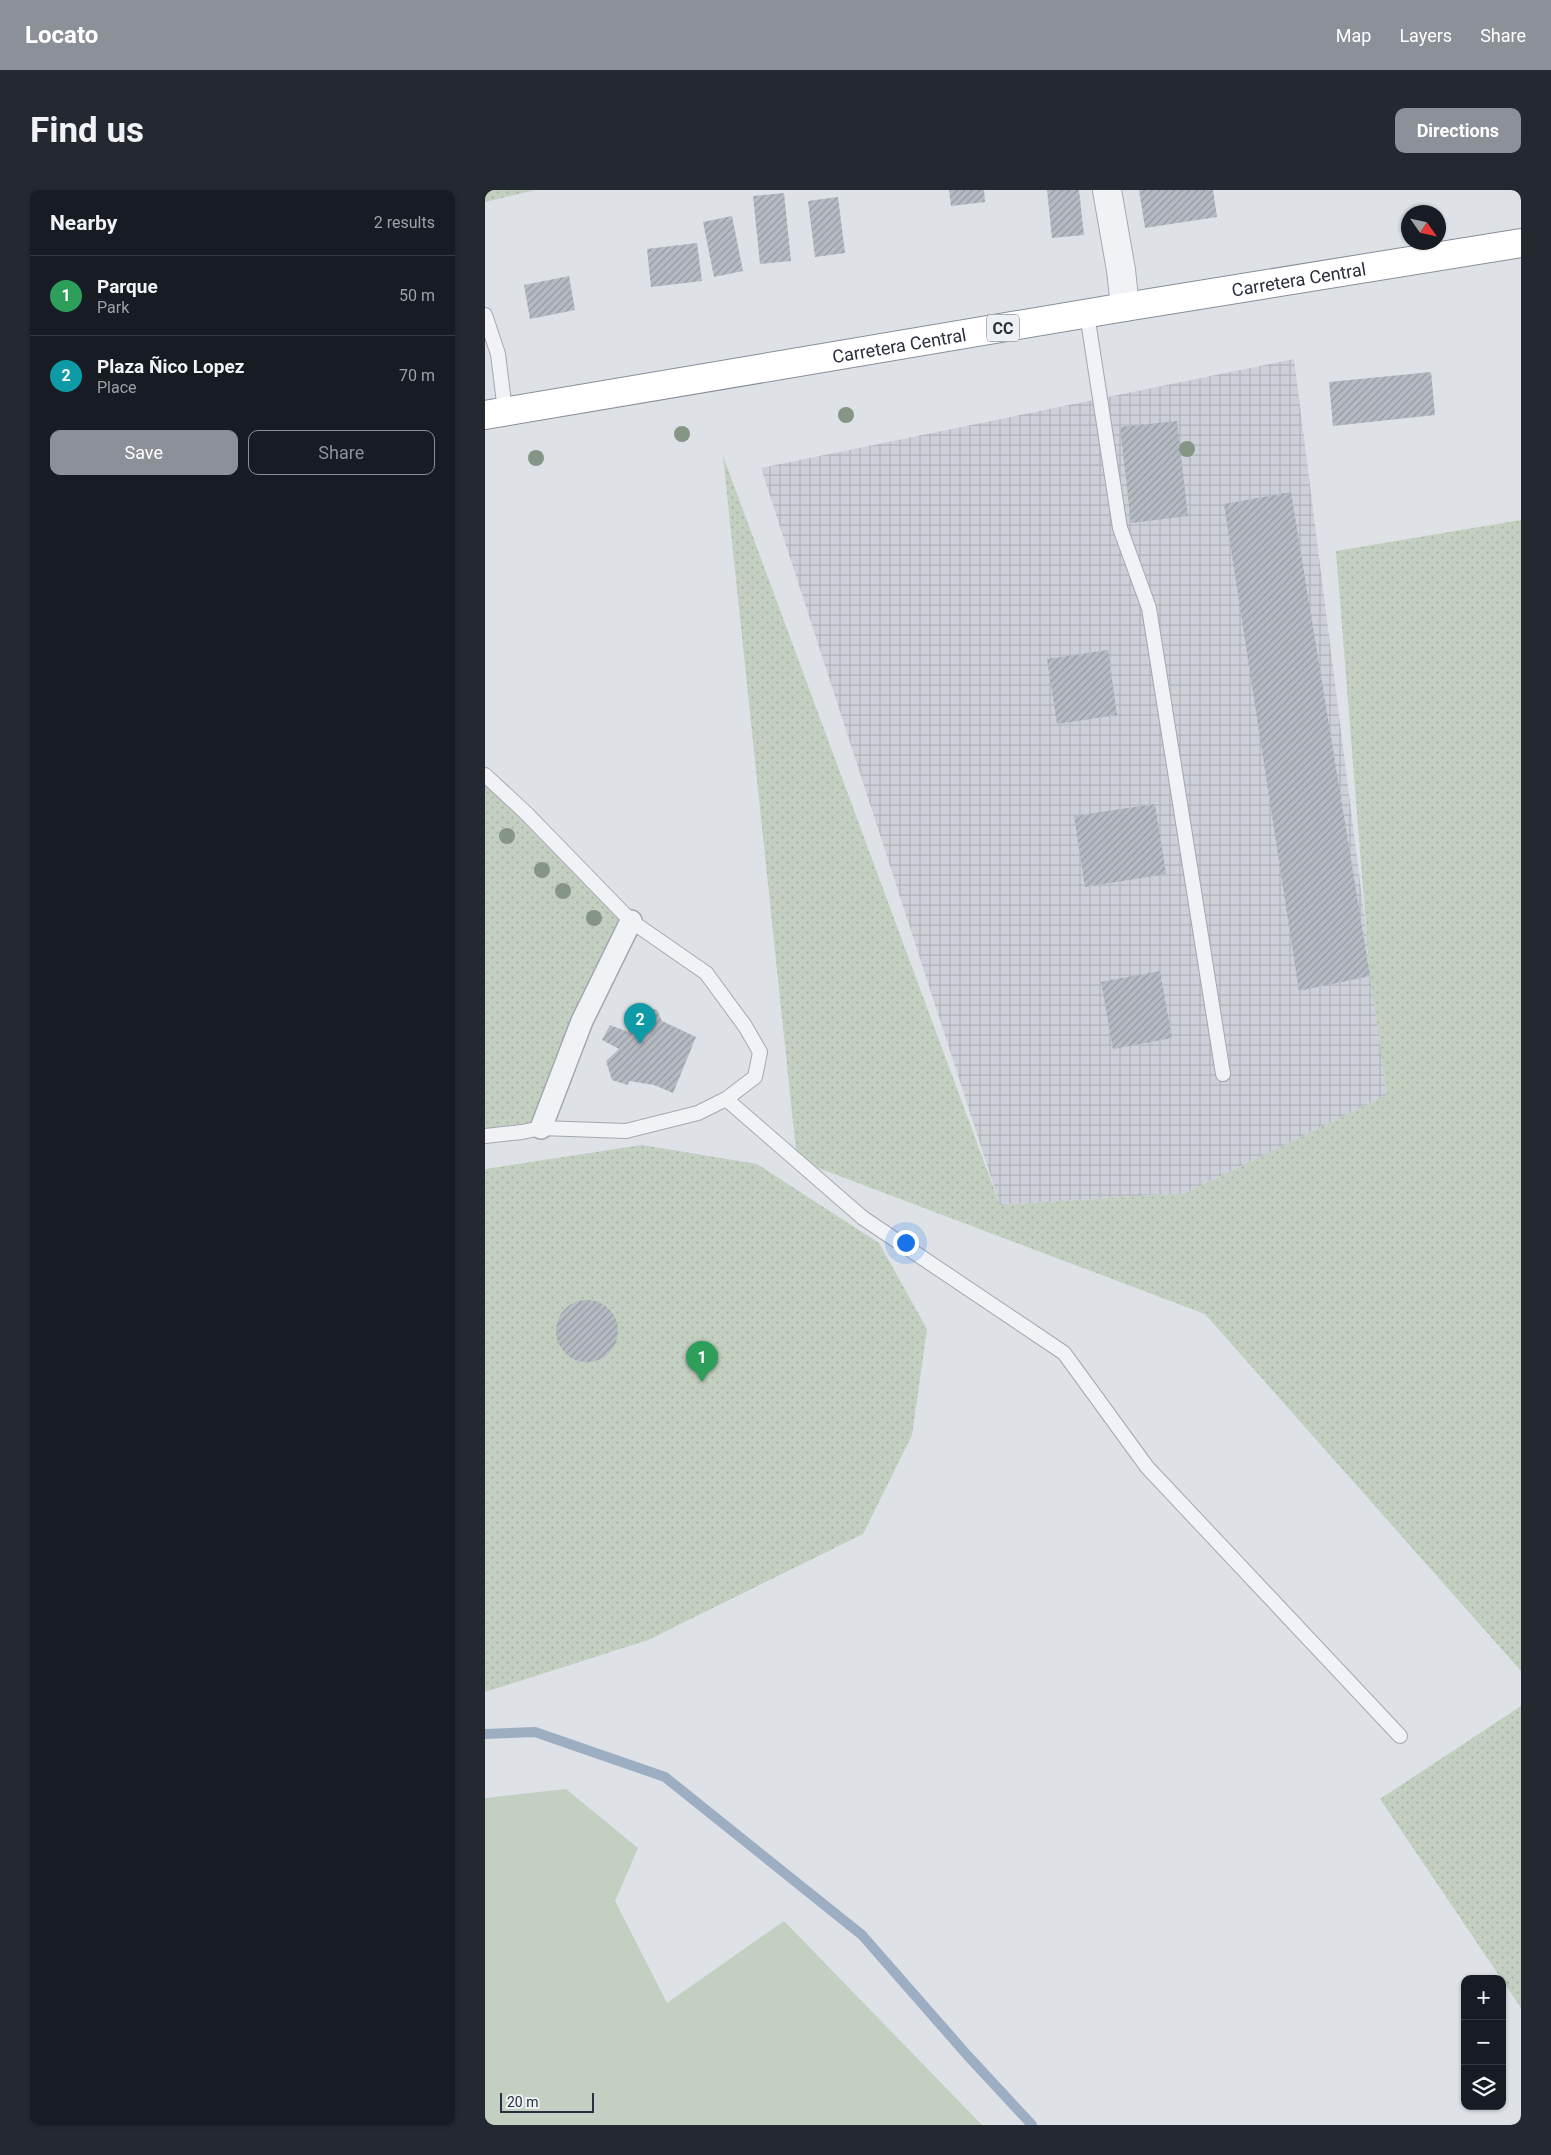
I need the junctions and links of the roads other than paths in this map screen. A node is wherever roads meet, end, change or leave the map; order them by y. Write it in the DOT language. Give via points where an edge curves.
graph roads {
  1 [pos="1107,190"];
  2 [pos="1521,243"];
  3 [pos="1125,307"];
  4 [pos="1087,314"];
  5 [pos="485,315"];
  6 [pos="495,413"];
  7 [pos="485,775"];
  8 [pos="631,922"];
  9 [pos="1223,1074"];
  10 [pos="726,1098"];
  11 [pos="541,1128"];
  12 [pos="485,1136"];
  13 [pos="1400,1736"];
  1 -- 3 [label="street"];
  2 -- 3 [label="highway, Carretera Central / CC"];
  3 -- 4 [label="highway, Carretera Central / CC"];
  4 -- 6 [label="highway, Carretera Central / CC"];
  4 -- 9 [label="lane" via="1120,528 1149,608"];
  5 -- 6 [label="lane" via="498,354"];
  7 -- 8 [label="lane"];
  8 -- 10 [label="lane" via="706,973 760,1052 755,1077"];
  8 -- 11 [label="street" via="582,1021"];
  10 -- 11 [label="lane" via="698,1113 627,1131"];
  10 -- 13 [label="lane" via="863,1218 1064,1354 1147,1467"];
  11 -- 12 [label="lane"];
}
